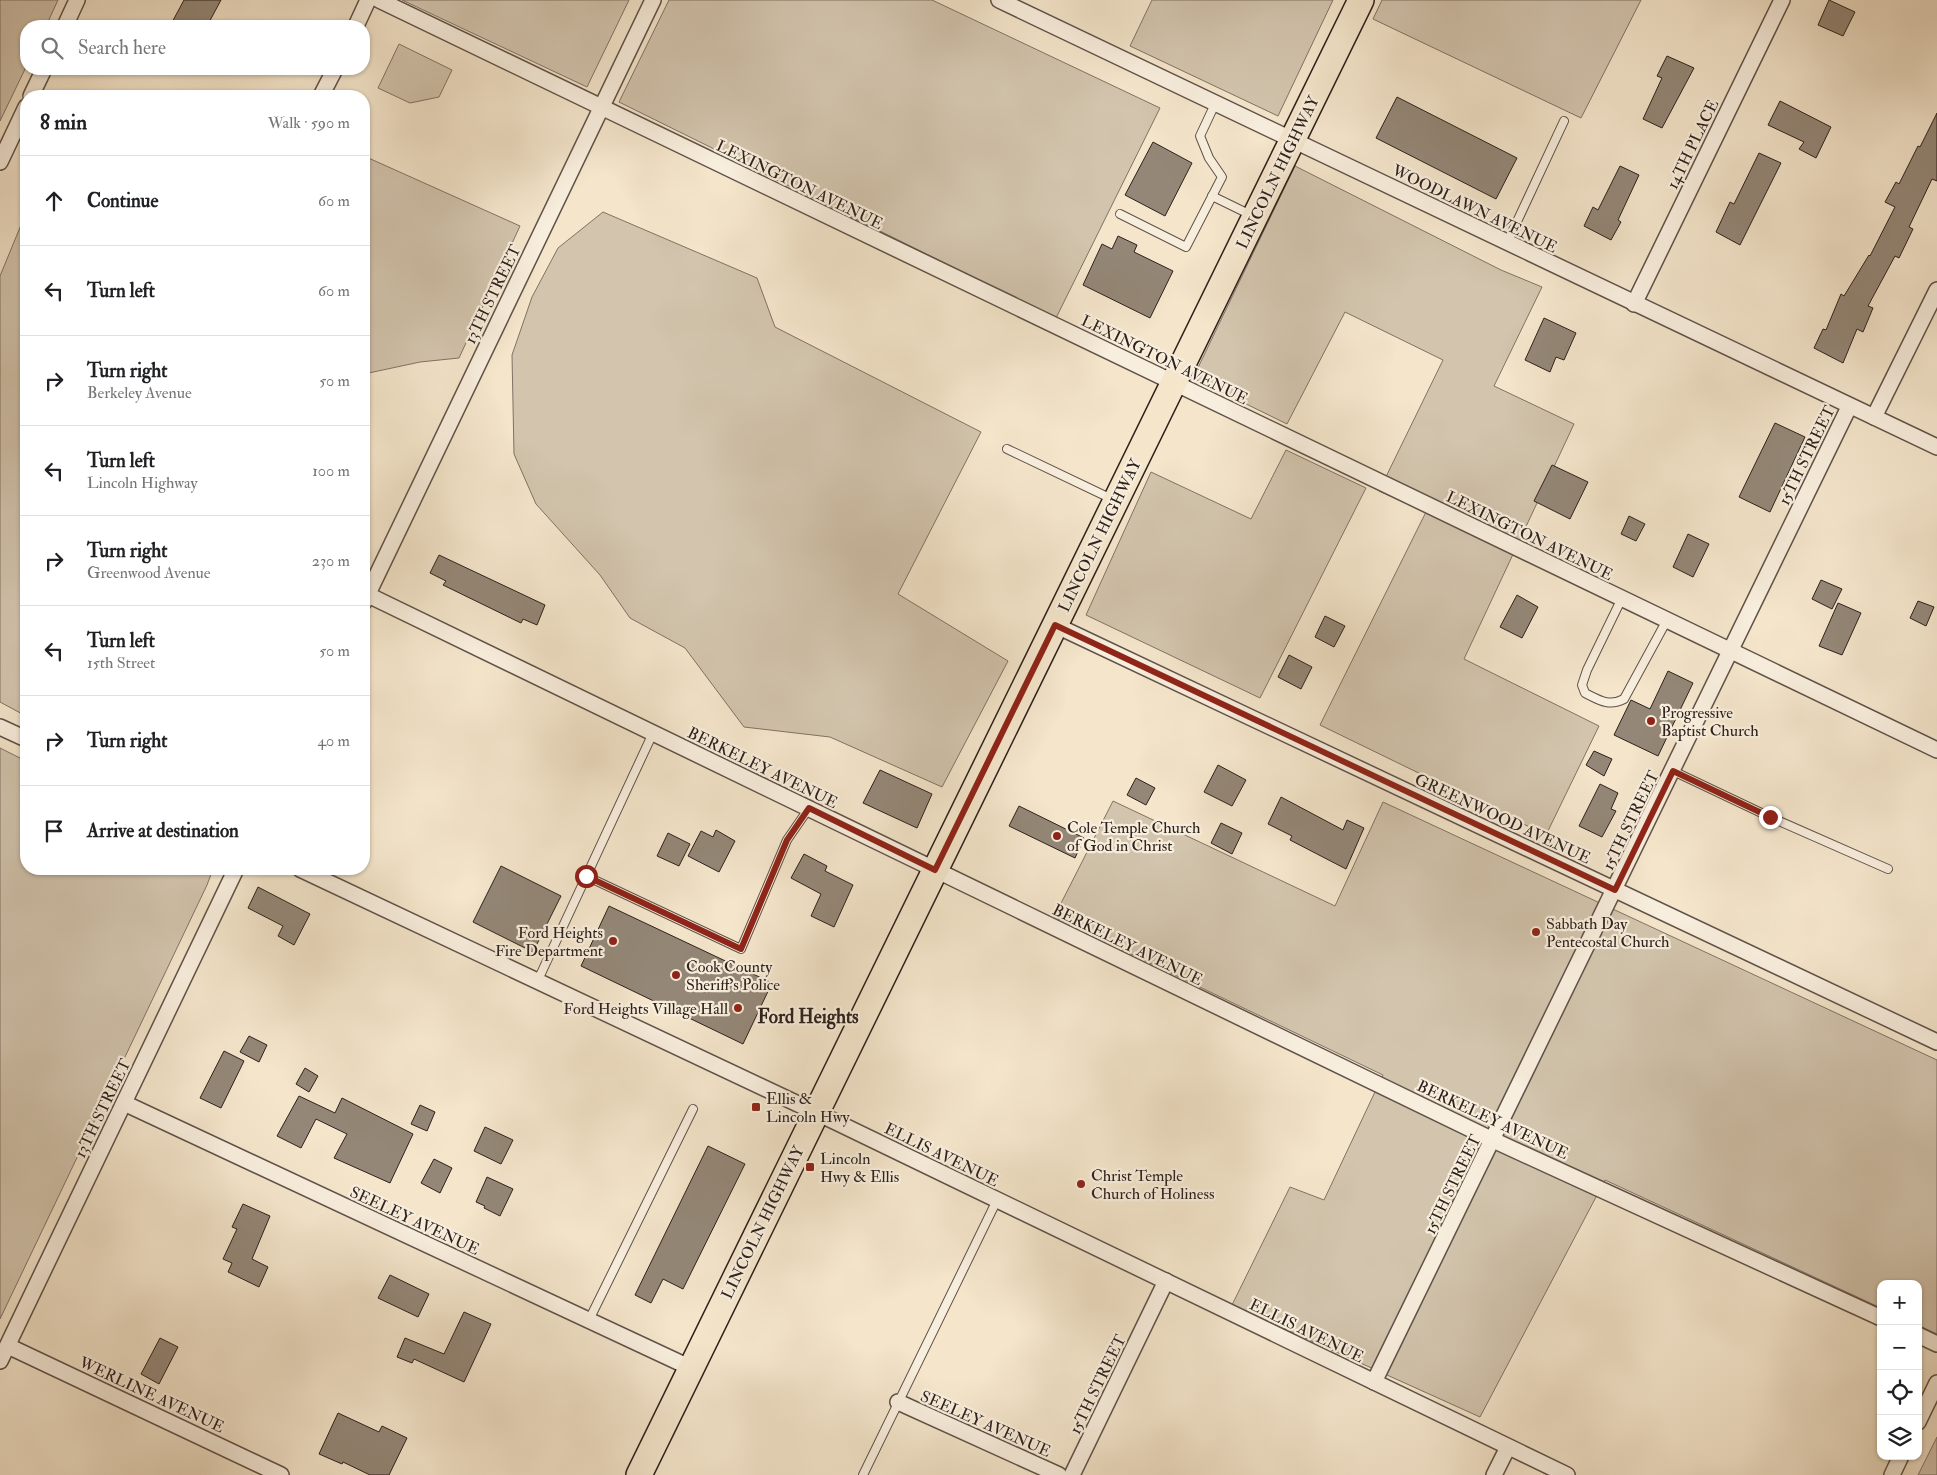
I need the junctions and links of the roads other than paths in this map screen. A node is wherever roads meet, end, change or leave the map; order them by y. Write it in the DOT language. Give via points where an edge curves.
graph roads {
  1 [pos="78,0"];
  2 [pos="368,0"];
  3 [pos="378,0"];
  4 [pos="653,0"];
  5 [pos="999,0"];
  6 [pos="1361,0"];
  7 [pos="1782,0"];
  8 [pos="68,20"];
  9 [pos="359,20"];
  10 [pos="41,75"];
  11 [pos="332,75"];
  12 [pos="34,90"];
  13 [pos="324,90"];
  14 [pos="1216,104"];
  15 [pos="601,107"];
  16 [pos="1564,121"];
  17 [pos="20,131"];
  18 [pos="1292,140"];
  19 [pos="0,162"];
  20 [pos="1212,196"];
  21 [pos="1120,214"];
  22 [pos="1254,217"];
  23 [pos="1506,243"];
  24 [pos="1937,290"];
  25 [pos="1634,304"];
  26 [pos="1173,382"];
  27 [pos="1849,407"];
  28 [pos="1874,417"];
  29 [pos="1937,447"];
  30 [pos="1007,449"];
  31 [pos="1115,501"];
  32 [pos="370,587"];
  33 [pos="1622,598"];
  34 [pos="370,599"];
  35 [pos="1667,620"];
  36 [pos="1055,625"];
  37 [pos="1731,651"];
  38 [pos="0,727"];
  39 [pos="653,733"];
  40 [pos="20,736"];
  41 [pos="1937,750"];
  42 [pos="1673,771"];
  43 [pos="809,808"];
  44 [pos="935,870"];
  45 [pos="1888,870"];
  46 [pos="233,875"];
  47 [pos="313,875"];
  48 [pos="586,876"];
  49 [pos="1615,890"];
  50 [pos="538,980"];
  51 [pos="1937,1042"];
  52 [pos="124,1103"];
  53 [pos="693,1109"];
  54 [pos="816,1112"];
  55 [pos="1493,1140"];
  56 [pos="997,1200"];
  57 [pos="1166,1282"];
  58 [pos="1877,1316"];
  59 [pos="589,1320"];
  60 [pos="1922,1337"];
  61 [pos="1937,1344"];
  62 [pos="8,1346"];
  63 [pos="0,1362"];
  64 [pos="691,1368"];
  65 [pos="1374,1382"];
  66 [pos="1937,1384"];
  67 [pos="898,1402"];
  68 [pos="1922,1415"];
  69 [pos="1508,1447"];
  70 [pos="1899,1460"];
  71 [pos="281,1475"];
  72 [pos="639,1475"];
  73 [pos="863,1475"];
  74 [pos="1059,1475"];
  75 [pos="1072,1475"];
  76 [pos="1494,1475"];
  77 [pos="1567,1475"];
  78 [pos="1892,1475"];
  1 -- 8 [label="street"];
  2 -- 9 [label="street"];
  3 -- 15 [label="street, LEXINGTON AVENUE"];
  4 -- 15 [label="street, 13TH STREET"];
  5 -- 14 [label="street, WOODLAWN AVENUE"];
  6 -- 18 [label="main road, LINCOLN HIGHWAY"];
  7 -- 25 [label="street, 14TH PLACE"];
  10 -- 12 [label="street"];
  11 -- 13 [label="street"];
  14 -- 18 [label="street, WOODLAWN AVENUE"];
  14 -- 20 [label="lane" via="1200,136 1222,177"];
  15 -- 26 [label="street, LEXINGTON AVENUE"];
  15 -- 32 [label="street, 13TH STREET"];
  16 -- 23 [label="lane"];
  17 -- 19 [label="street"];
  18 -- 22 [label="main road, LINCOLN HIGHWAY"];
  18 -- 23 [label="street, WOODLAWN AVENUE"];
  20 -- 21 [label="lane" via="1186,247"];
  20 -- 22 [label="lane"];
  22 -- 26 [label="main road, LINCOLN HIGHWAY"];
  23 -- 25 [label="street, WOODLAWN AVENUE"];
  24 -- 28 [label="street"];
  25 -- 27 [label="street, WOODLAWN AVENUE"];
  26 -- 31 [label="main road, LINCOLN HIGHWAY"];
  26 -- 33 [label="street, LEXINGTON AVENUE"];
  27 -- 28 [label="street, WOODLAWN AVENUE"];
  27 -- 37 [label="street, 15TH STREET"];
  28 -- 29 [label="street, WOODLAWN AVENUE"];
  30 -- 31 [label="lane"];
  31 -- 36 [label="main road, LINCOLN HIGHWAY"];
  33 -- 35 [label="street, LEXINGTON AVENUE"];
  33 -- 35 [label="lane" via="1582,685 1585,693 1607,704 1624,699"];
  34 -- 39 [label="street, BERKELEY AVENUE"];
  35 -- 37 [label="street, LEXINGTON AVENUE"];
  36 -- 44 [label="main road, LINCOLN HIGHWAY"];
  36 -- 49 [label="street, GREENWOOD AVENUE"];
  37 -- 41 [label="street, LEXINGTON AVENUE"];
  37 -- 42 [label="street, 15TH STREET"];
  38 -- 40 [label="street"];
  39 -- 43 [label="street, BERKELEY AVENUE"];
  39 -- 48 [label="lane"];
  42 -- 45 [label="lane"];
  42 -- 49 [label="street, 15TH STREET"];
  43 -- 44 [label="street, BERKELEY AVENUE"];
  43 -- 48 [label="lane" via="787,840 741,949"];
  44 -- 54 [label="main road, LINCOLN HIGHWAY"];
  44 -- 55 [label="street, BERKELEY AVENUE"];
  46 -- 52 [label="street, 13TH STREET"];
  47 -- 50 [label="street, ELLIS AVENUE"];
  48 -- 50 [label="lane"];
  49 -- 51 [label="street, GREENWOOD AVENUE"];
  49 -- 55 [label="street, 15TH STREET"];
  50 -- 54 [label="street, ELLIS AVENUE"];
  52 -- 59 [label="street, SEELEY AVENUE"];
  52 -- 62 [label="street, 13TH STREET"];
  53 -- 59 [label="lane"];
  54 -- 56 [label="street, ELLIS AVENUE"];
  54 -- 64 [label="main road, LINCOLN HIGHWAY"];
  55 -- 58 [label="street, BERKELEY AVENUE"];
  55 -- 65 [label="street, 15TH STREET"];
  56 -- 57 [label="street, ELLIS AVENUE"];
  56 -- 67 [label="lane"];
  57 -- 65 [label="street, ELLIS AVENUE"];
  57 -- 75 [label="street, 15TH STREET"];
  59 -- 64 [label="street, SEELEY AVENUE"];
  60 -- 61 [label="street"];
  62 -- 63 [label="street, 13TH STREET"];
  62 -- 71 [label="street, WERLINE AVENUE"];
  64 -- 72 [label="main road, LINCOLN HIGHWAY"];
  65 -- 69 [label="street, ELLIS AVENUE"];
  66 -- 68 [label="street"];
  67 -- 73 [label="lane"];
  67 -- 74 [label="street, SEELEY AVENUE"];
  69 -- 76 [label="street"];
  69 -- 77 [label="street, ELLIS AVENUE"];
  70 -- 78 [label="street"];
}
